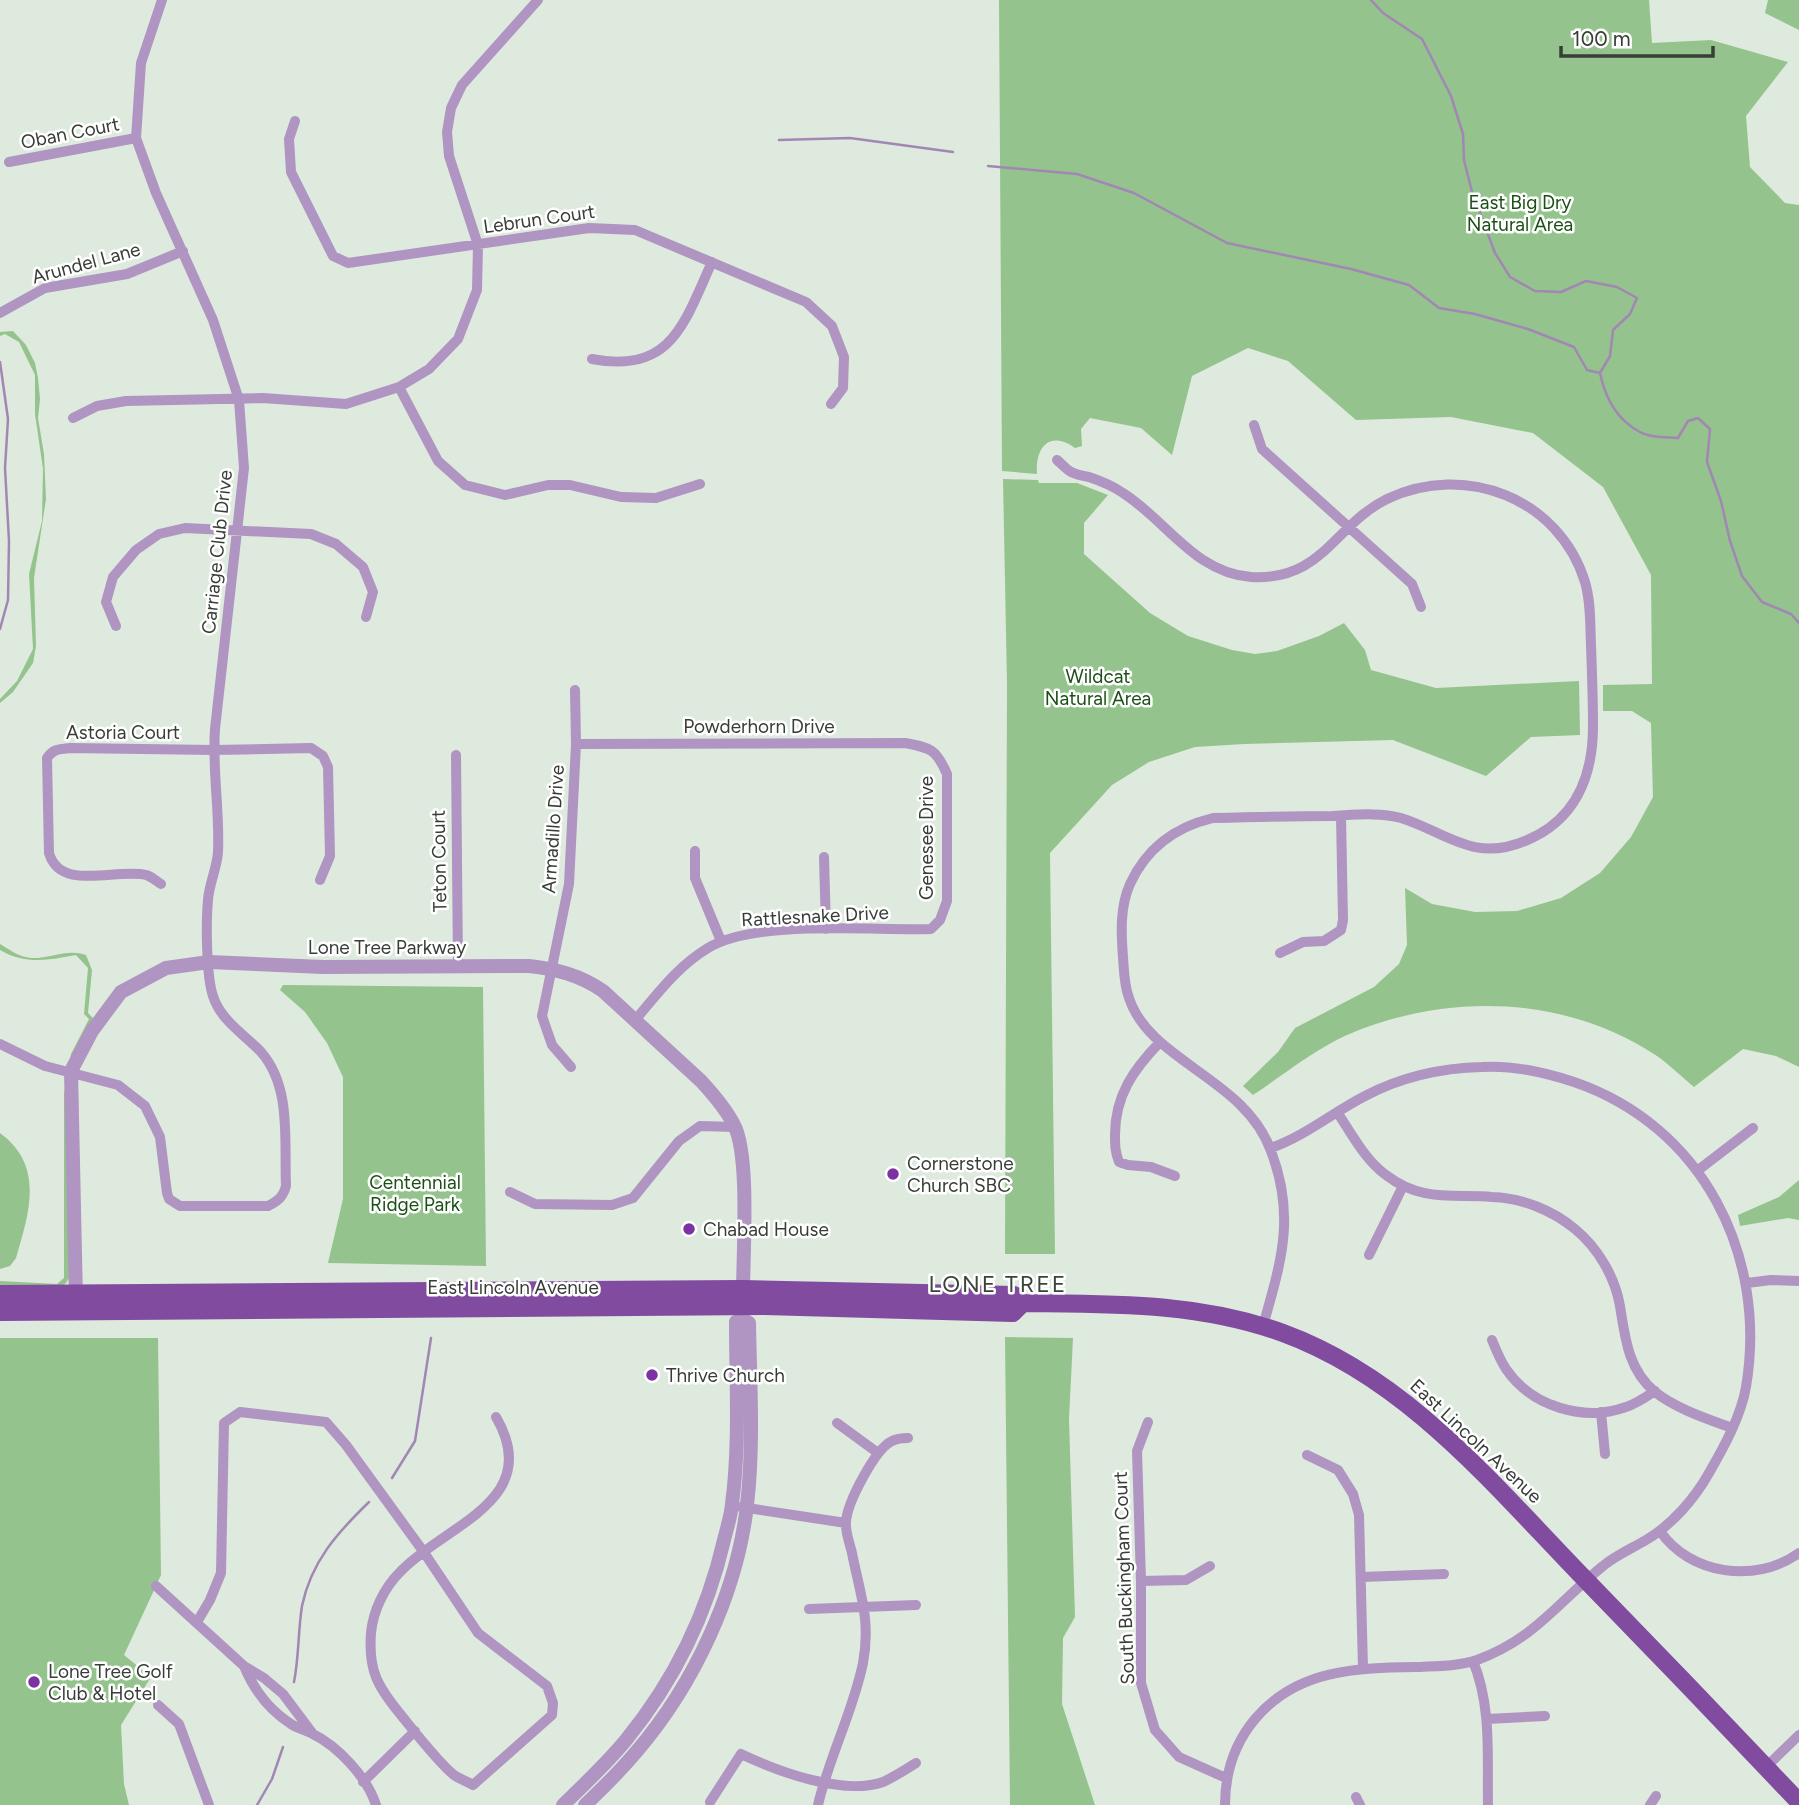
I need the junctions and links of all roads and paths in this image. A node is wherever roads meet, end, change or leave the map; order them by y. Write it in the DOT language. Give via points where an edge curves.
graph roads {
  1 [pos="162,0"];
  2 [pos="538,0"];
  3 [pos="295,121"];
  4 [pos="136,138"];
  5 [pos="9,162"];
  6 [pos="478,245"];
  7 [pos="183,251"];
  8 [pos="712,262"];
  9 [pos="0,313"];
  10 [pos="592,359"];
  11 [pos="400,387"];
  12 [pos="239,400"];
  13 [pos="831,404"];
  14 [pos="74,418"];
  15 [pos="1254,425"];
  16 [pos="1057,460"];
  17 [pos="700,484"];
  18 [pos="1349,528"];
  19 [pos="239,529"];
  20 [pos="1421,607"];
  21 [pos="366,617"];
  22 [pos="116,626"];
  23 [pos="575,690"];
  24 [pos="576,744"];
  25 [pos="214,750"];
  26 [pos="456,755"];
  27 [pos="939,756"];
  28 [pos="1341,816"];
  29 [pos="695,851"];
  30 [pos="824,857"];
  31 [pos="320,880"];
  32 [pos="160,884"];
  33 [pos="940,920"];
  34 [pos="826,929"];
  35 [pos="721,941"];
  36 [pos="1280,953"];
  37 [pos="209,962"];
  38 [pos="458,967"];
  39 [pos="554,969"];
  40 [pos="636,1019"];
  41 [pos="1160,1042"];
  42 [pos="0,1044"];
  43 [pos="571,1067"];
  44 [pos="71,1071"];
  45 [pos="1337,1112"];
  46 [pos="735,1127"];
  47 [pos="1753,1128"];
  48 [pos="1270,1148"];
  49 [pos="1697,1171"];
  50 [pos="1175,1176"];
  51 [pos="1404,1186"];
  52 [pos="510,1192"];
  53 [pos="1369,1255"];
  54 [pos="1799,1281"];
  55 [pos="1747,1283"];
  56 [pos="0,1294"];
  57 [pos="76,1301"];
  58 [pos="742,1305"];
  59 [pos="0,1312"];
  60 [pos="1263,1326"];
  61 [pos="1492,1340"];
  62 [pos="1655,1391"];
  63 [pos="1601,1412"];
  64 [pos="496,1416"];
  65 [pos="1148,1422"];
  66 [pos="837,1423"];
  67 [pos="1731,1428"];
  68 [pos="908,1438"];
  69 [pos="878,1453"];
  70 [pos="1605,1454"];
  71 [pos="1307,1455"];
  72 [pos="739,1507"];
  73 [pos="846,1522"];
  74 [pos="1660,1531"];
  75 [pos="424,1551"];
  76 [pos="1799,1553"];
  77 [pos="1210,1566"];
  78 [pos="1444,1574"];
  79 [pos="1362,1577"];
  80 [pos="1586,1580"];
  81 [pos="1141,1581"];
  82 [pos="156,1587"];
  83 [pos="916,1605"];
  84 [pos="865,1606"];
  85 [pos="809,1609"];
  86 [pos="197,1622"];
  87 [pos="1473,1661"];
  88 [pos="244,1665"];
  89 [pos="1363,1668"];
  90 [pos="158,1705"];
  91 [pos="1545,1716"];
  92 [pos="1487,1719"];
  93 [pos="415,1731"];
  94 [pos="313,1734"];
  95 [pos="1799,1735"];
  96 [pos="916,1763"];
  97 [pos="1766,1767"];
  98 [pos="1227,1778"];
  99 [pos="363,1782"];
  100 [pos="823,1782"];
  101 [pos="710,1801"];
  102 [pos="1799,1802"];
  103 [pos="379,1804"];
  104 [pos="209,1805"];
  105 [pos="563,1805"];
  106 [pos="585,1805"];
  107 [pos="818,1805"];
  108 [pos="1225,1805"];
  109 [pos="1488,1805"];
  1 -- 4 [label="street, Carriage Club Drive" via="141,63"];
  2 -- 6 [label="street" via="462,85 451,108 449,156"];
  3 -- 6 [label="street, Lebrun Court" via="289,139 291,172 333,256 348,263"];
  4 -- 5 [label="street, Oban Court"];
  4 -- 7 [label="street, Carriage Club Drive"];
  6 -- 8 [label="street, Lebrun Court" via="609,228 635,230"];
  6 -- 11 [label="street" via="477,290 458,339 429,369"];
  7 -- 9 [label="street, Arundel Lane" via="127,274 45,288"];
  7 -- 12 [label="street, Carriage Club Drive" via="213,320"];
  8 -- 10 [label="street" via="684,324 664,348 617,364"];
  8 -- 13 [label="street, Lebrun Court" via="806,302 832,326 844,357 843,388"];
  11 -- 12 [label="street" via="346,404"];
  11 -- 17 [label="street" via="438,461 465,485 505,495 570,485 621,497 656,498"];
  12 -- 14 [label="street" via="126,401 97,405"];
  12 -- 19 [label="street, Carriage Club Drive" via="244,468"];
  15 -- 18 [label="street" via="1262,449"];
  16 -- 18 [label="street" via="1073,473 1125,494 1201,560 1236,575 1272,576 1308,565"];
  18 -- 20 [label="street" via="1412,584"];
  18 -- 28 [label="street" via="1388,499 1453,483 1501,493 1540,515 1567,546 1585,583 1593,737 1586,781 1578,796 1556,822 1523,842 1505,847 1466,846 1396,817"];
  19 -- 21 [label="street" via="311,534 336,544 363,567 368,579 373,592"];
  19 -- 22 [label="street" via="185,528 159,534 135,550 113,577 106,602"];
  19 -- 25 [label="street, Carriage Club Drive"];
  23 -- 24 [label="street, Armadillo Drive"];
  24 -- 27 [label="street, Powderhorn Drive" via="905,743 926,747"];
  24 -- 39 [label="street, Armadillo Drive" via="569,884"];
  25 -- 31 [label="street" via="311,748 323,756 328,767 330,856"];
  25 -- 32 [label="street, Astoria Court" via="69,748 57,749 47,758 49,853 54,865 66,874 147,875"];
  25 -- 37 [label="street, Carriage Club Drive" via="218,853 208,899"];
  26 -- 38 [label="street, Teton Court"];
  27 -- 33 [label="street, Genesee Drive" via="947,774 947,901"];
  28 -- 36 [label="street" via="1341,930 1324,941 1303,942"];
  28 -- 41 [label="street" via="1213,818 1175,831 1143,859 1122,912 1124,981 1137,1016"];
  29 -- 35 [label="street" via="695,878"];
  30 -- 34 [label="street"];
  33 -- 34 [label="street, Rattlesnake Drive" via="931,929"];
  34 -- 35 [label="street, Rattlesnake Drive" via="757,932"];
  35 -- 40 [label="street, Rattlesnake Drive" via="679,969"];
  37 -- 38 [label="street, Lone Tree Parkway"];
  37 -- 44 [label="street, Lone Tree Parkway" via="166,968 121,992 92,1031"];
  37 -- 44 [label="street, Carriage Club Drive" via="213,996 227,1022 261,1053 277,1076 286,1186 280,1199 268,1206 174,1203 167,1193 160,1137 145,1106 118,1085"];
  38 -- 39 [label="street, Lone Tree Parkway"];
  39 -- 40 [label="street, Lone Tree Parkway" via="591,982"];
  39 -- 43 [label="street, Armadillo Drive" via="542,1016 552,1045"];
  40 -- 46 [label="street, Lone Tree Parkway" via="712,1092"];
  41 -- 48 [label="street" via="1242,1105"];
  41 -- 50 [label="street" via="1124,1087 1115,1119 1115,1152 1119,1162"];
  42 -- 44 [label="street" via="46,1066"];
  44 -- 57 [label="street, Lone Tree Parkway"];
  45 -- 48 [label="street" via="1304,1134"];
  45 -- 49 [label="street" via="1364,1096 1422,1074 1485,1066 1520,1068 1576,1083 1619,1102 1648,1120"];
  45 -- 51 [label="street" via="1374,1164"];
  46 -- 52 [label="street" via="700,1126 679,1141 633,1198 612,1205 535,1205"];
  46 -- 58 [label="street, Lone Tree Parkway" via="743,1180"];
  47 -- 49 [label="street"];
  48 -- 60 [label="street" via="1283,1197 1284,1238"];
  49 -- 55 [label="street" via="1728,1222"];
  51 -- 53 [label="street"];
  51 -- 62 [label="street" via="1443,1198 1516,1200 1573,1228 1608,1272 1620,1305 1625,1343 1641,1377"];
  54 -- 55 [label="street"];
  55 -- 67 [label="street" via="1750,1352 1745,1391"];
  56 -- 57 [label="main road, East Lincoln Avenue"];
  57 -- 58 [label="main road, East Lincoln Avenue"];
  57 -- 59 [label="main road, East Lincoln Avenue"];
  58 -- 60 [label="main road, East Lincoln Avenue" via="1013,1313 1023,1303 1159,1306 1209,1312"];
  58 -- 72 [label="street, Lone Tree Parkway" via="736,1322"];
  60 -- 80 [label="main road, East Lincoln Avenue" via="1334,1355 1393,1392 1470,1460"];
  61 -- 63 [label="street" via="1508,1372 1532,1395 1565,1410"];
  62 -- 63 [label="street" via="1629,1406"];
  62 -- 67 [label="street" via="1684,1410"];
  63 -- 70 [label="street"];
  64 -- 75 [label="street" via="505,1431 510,1464 507,1477 482,1511"];
  65 -- 81 [label="street, South Buckingham Court" via="1137,1451"];
  66 -- 69 [label="street"];
  67 -- 74 [label="street" via="1699,1489"];
  68 -- 69 [label="street" via="893,1440"];
  69 -- 73 [label="street" via="853,1498"];
  71 -- 79 [label="street" via="1338,1470 1353,1494 1359,1515"];
  72 -- 73 [label="street"];
  72 -- 105 [label="street, Lone Tree Parkway" via="703,1614 677,1666 625,1741"];
  72 -- 106 [label="street, Lone Tree Parkway" via="731,1577 690,1673 637,1751"];
  73 -- 84 [label="street"];
  74 -- 76 [label="street" via="1676,1551 1714,1569 1759,1570"];
  74 -- 80 [label="street"];
  75 -- 86 [label="street" via="326,1422 240,1412 224,1423 221,1573"];
  75 -- 93 [label="street" via="388,1587 373,1619 369,1657 382,1692"];
  75 -- 93 [label="street" via="478,1633 547,1686 553,1703 552,1715 473,1785 453,1774"];
  77 -- 81 [label="street" via="1186,1580"];
  78 -- 79 [label="street"];
  79 -- 89 [label="street"];
  80 -- 87 [label="street" via="1541,1625"];
  80 -- 97 [label="main road, East Lincoln Avenue"];
  81 -- 98 [label="street, South Buckingham Court" via="1141,1683 1155,1730 1179,1757"];
  82 -- 86 [label="street"];
  83 -- 84 [label="street"];
  84 -- 85 [label="street"];
  84 -- 100 [label="street" via="863,1665"];
  86 -- 88 [label="street"];
  87 -- 89 [label="street"];
  87 -- 92 [label="street"];
  88 -- 94 [label="street" via="283,1694"];
  88 -- 94 [label="street" via="252,1684 275,1712"];
  89 -- 98 [label="street" via="1317,1676 1275,1698 1247,1729"];
  90 -- 104 [label="street" via="180,1724"];
  91 -- 92 [label="street"];
  92 -- 109 [label="street"];
  93 -- 99 [label="street"];
  94 -- 99 [label="street" via="341,1754"];
  95 -- 97 [label="street"];
  96 -- 100 [label="street" via="864,1786"];
  97 -- 102 [label="main road, East Lincoln Avenue"];
  98 -- 108 [label="street"];
  99 -- 103 [label="street"];
  100 -- 101 [label="street" via="741,1754"];
  100 -- 107 [label="street"];
}
